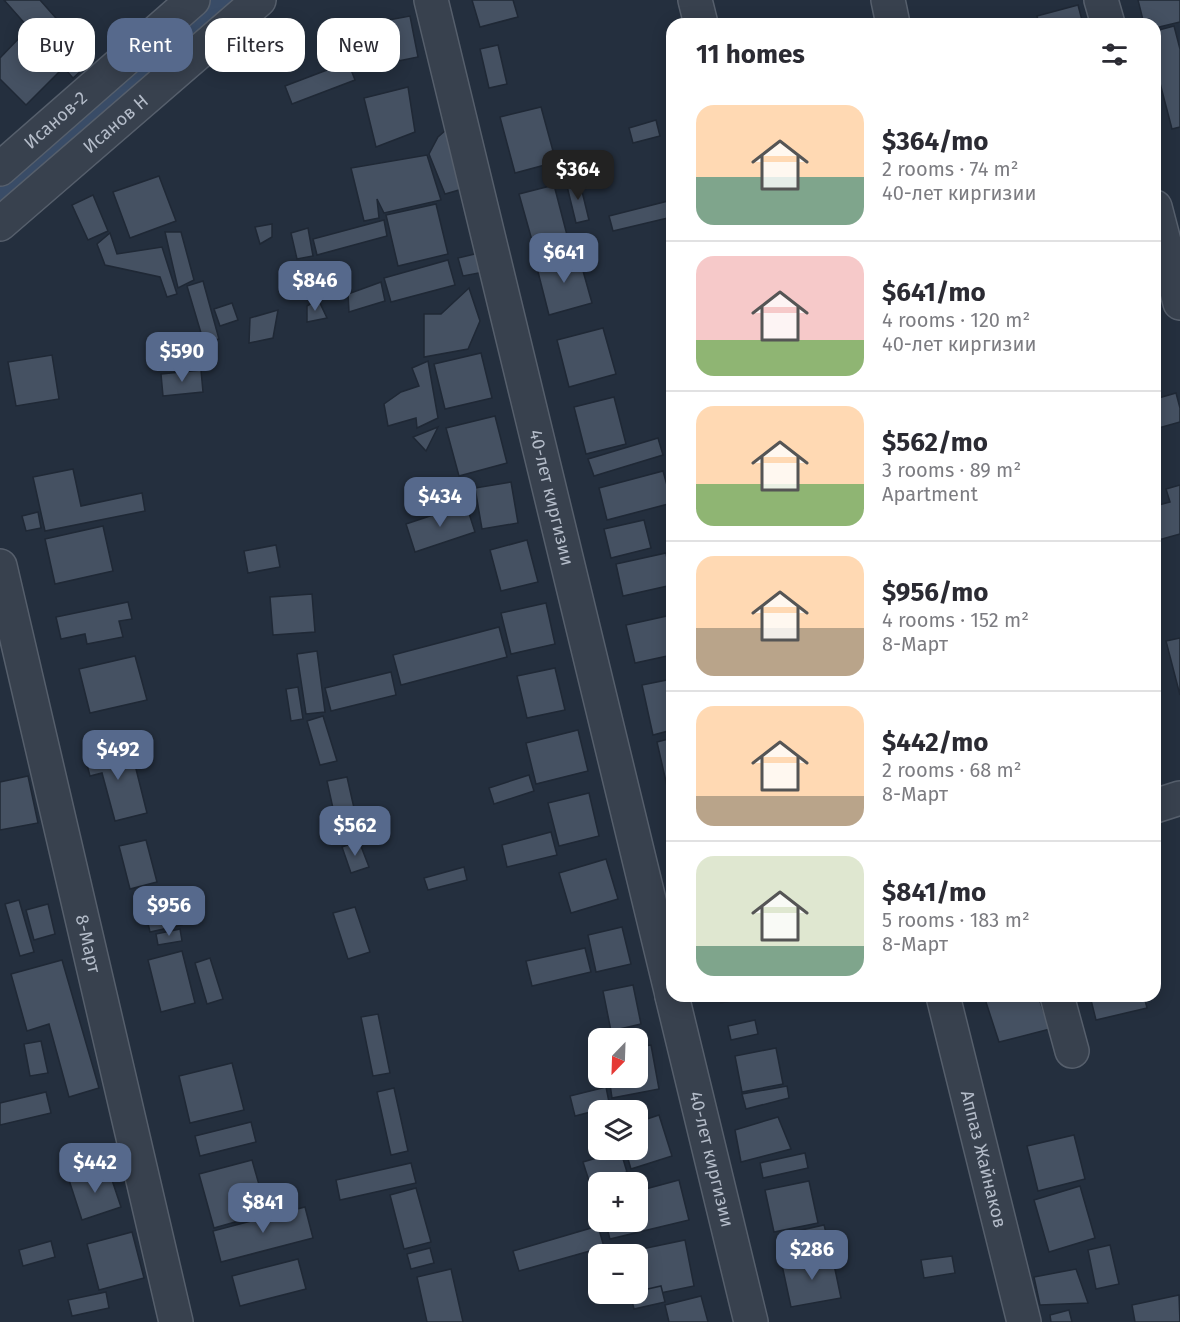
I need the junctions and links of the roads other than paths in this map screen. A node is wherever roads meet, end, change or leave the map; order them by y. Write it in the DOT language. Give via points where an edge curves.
graph roads {
  1 [pos="193,0"];
  2 [pos="259,0"];
  3 [pos="431,0"];
  4 [pos="695,0"];
  5 [pos="888,0"];
  6 [pos="1101,0"];
  7 [pos="700,18"];
  8 [pos="892,18"];
  9 [pos="1106,18"];
  10 [pos="0,169"];
  11 [pos="0,224"];
  12 [pos="1161,230"];
  13 [pos="1180,303"];
  14 [pos="0,566"];
  15 [pos="1180,798"];
  16 [pos="1161,804"];
  17 [pos="666,971"];
  18 [pos="673,1002"];
  19 [pos="944,1002"];
  20 [pos="1059,1002"];
  21 [pos="1072,1051"];
  22 [pos="176,1322"];
  23 [pos="751,1322"];
  24 [pos="1024,1322"];
  1 -- 10 [label="street, Исанов-2"];
  2 -- 11 [label="street, Исанов Н"];
  3 -- 17 [label="street, 40-лет киргизии"];
  4 -- 7 [label="street"];
  5 -- 8 [label="street"];
  6 -- 9 [label="street"];
  12 -- 13 [label="street"];
  14 -- 22 [label="street, 8-Март"];
  15 -- 16 [label="street"];
  18 -- 23 [label="street, 40-лет киргизии"];
  19 -- 24 [label="street, Аппаз Жайнаков"];
  20 -- 21 [label="street"];
}
